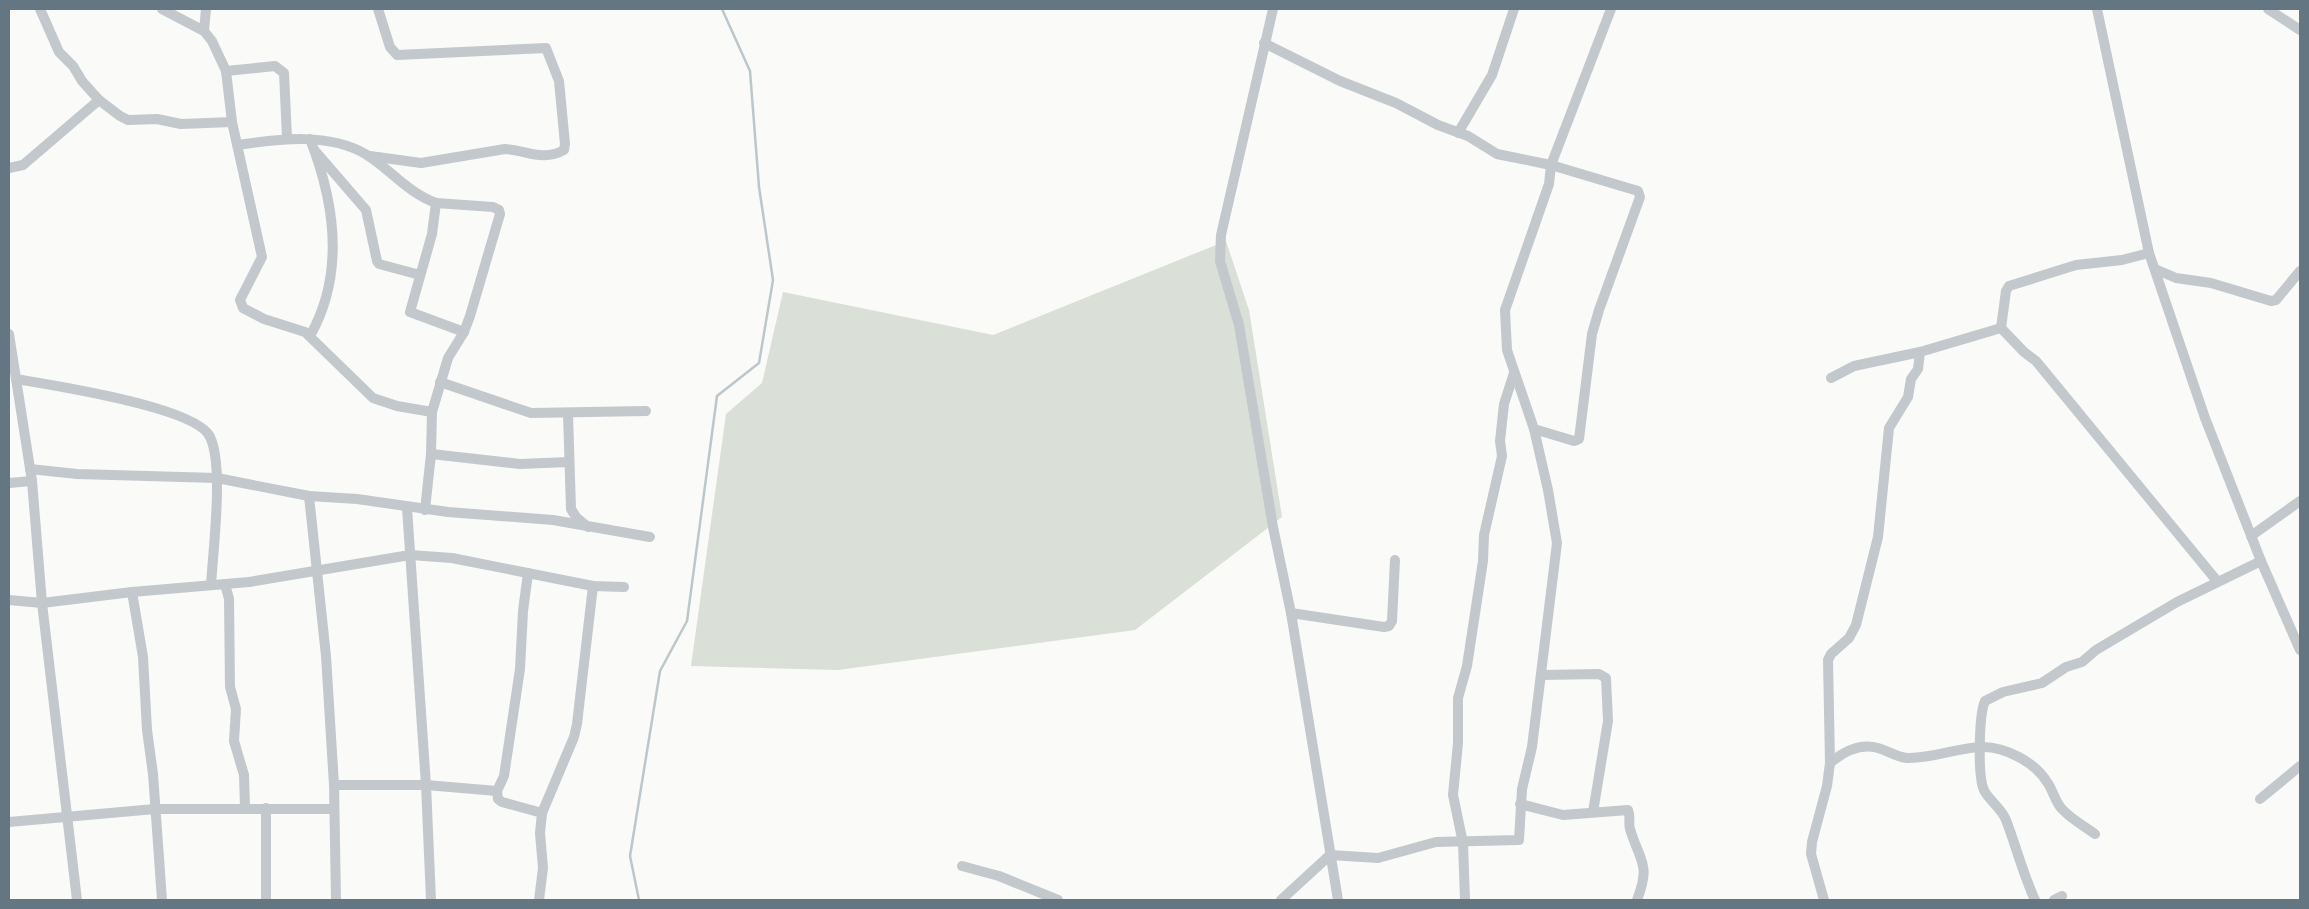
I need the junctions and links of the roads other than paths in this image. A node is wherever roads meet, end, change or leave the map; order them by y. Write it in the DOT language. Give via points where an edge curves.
graph roads {
  1 [pos="40,9"];
  2 [pos="162,9"];
  3 [pos="206,9"];
  4 [pos="378,9"];
  5 [pos="1273,9"];
  6 [pos="1514,9"];
  7 [pos="1611,9"];
  8 [pos="2097,9"];
  9 [pos="2268,9"];
  10 [pos="2300,30"];
  11 [pos="204,31"];
  12 [pos="1264,43"];
  13 [pos="226,71"];
  14 [pos="99,100"];
  15 [pos="232,122"];
  16 [pos="1458,133"];
  17 [pos="287,138"];
  18 [pos="310,139"];
  19 [pos="237,145"];
  20 [pos="315,151"];
  21 [pos="368,155"];
  22 [pos="1551,165"];
  23 [pos="9,168"];
  24 [pos="436,203"];
  25 [pos="2149,253"];
  26 [pos="2155,270"];
  27 [pos="2300,271"];
  28 [pos="420,275"];
  29 [pos="2001,328"];
  30 [pos="464,332"];
  31 [pos="310,336"];
  32 [pos="10,342"];
  33 [pos="1920,352"];
  34 [pos="1514,373"];
  35 [pos="16,378"];
  36 [pos="1831,378"];
  37 [pos="440,382"];
  38 [pos="646,411"];
  39 [pos="432,412"];
  40 [pos="568,414"];
  41 [pos="1534,429"];
  42 [pos="431,454"];
  43 [pos="569,462"];
  44 [pos="30,470"];
  45 [pos="217,478"];
  46 [pos="32,480"];
  47 [pos="9,483"];
  48 [pos="309,496"];
  49 [pos="2300,501"];
  50 [pos="407,508"];
  51 [pos="425,510"];
  52 [pos="589,527"];
  53 [pos="2251,536"];
  54 [pos="650,538"];
  55 [pos="410,555"];
  56 [pos="1395,560"];
  57 [pos="2261,561"];
  58 [pos="318,572"];
  59 [pos="528,573"];
  60 [pos="2218,581"];
  61 [pos="225,584"];
  62 [pos="211,585"];
  63 [pos="593,586"];
  64 [pos="624,587"];
  65 [pos="132,592"];
  66 [pos="9,600"];
  67 [pos="42,603"];
  68 [pos="1291,613"];
  69 [pos="2300,650"];
  70 [pos="1541,675"];
  71 [pos="1980,746"];
  72 [pos="1830,763"];
  73 [pos="2300,766"];
  74 [pos="334,785"];
  75 [pos="426,785"];
  76 [pos="497,791"];
  77 [pos="2260,799"];
  78 [pos="1520,804"];
  79 [pos="245,808"];
  80 [pos="266,808"];
  81 [pos="155,809"];
  82 [pos="334,809"];
  83 [pos="1593,812"];
  84 [pos="542,814"];
  85 [pos="66,818"];
  86 [pos="9,822"];
  87 [pos="2095,834"];
  88 [pos="1463,843"];
  89 [pos="1330,855"];
  90 [pos="962,866"];
  91 [pos="77,900"];
  92 [pos="162,900"];
  93 [pos="266,900"];
  94 [pos="336,900"];
  95 [pos="431,900"];
  96 [pos="539,900"];
  97 [pos="1058,900"];
  98 [pos="1281,900"];
  99 [pos="1338,900"];
  100 [pos="1465,900"];
  101 [pos="1638,900"];
  102 [pos="1824,900"];
  103 [pos="2035,900"];
  1 -- 14 [label="street" via="54,46"];
  2 -- 11 [label="street"];
  3 -- 11 [label="street"];
  4 -- 21 [label="street" via="390,48 397,55 546,48 559,81 565,144 559,153 533,156 505,149 426,163"];
  5 -- 12 [label="street"];
  6 -- 16 [label="street" via="1492,74"];
  7 -- 22 [label="street"];
  8 -- 25 [label="street"];
  9 -- 10 [label="street"];
  11 -- 13 [label="street"];
  12 -- 16 [label="street"];
  12 -- 68 [label="street" via="1219,252 1239,325 1272,527"];
  13 -- 15 [label="street"];
  13 -- 17 [label="street" via="275,66 280,69 284,74"];
  14 -- 15 [label="street" via="128,120 157,119 181,124"];
  14 -- 23 [label="street" via="23,165"];
  15 -- 19 [label="street"];
  16 -- 22 [label="street" via="1504,156"];
  17 -- 18 [label="street"];
  17 -- 19 [label="street"];
  18 -- 20 [label="street"];
  18 -- 21 [label="street" via="346,146"];
  19 -- 31 [label="street" via="262,257 240,300 243,308"];
  20 -- 28 [label="street" via="366,210 377,261"];
  20 -- 31 [label="street" via="331,208 334,250 324,308"];
  21 -- 24 [label="street" via="407,188"];
  22 -- 34 [label="street" via="1549,184 1505,310 1507,350"];
  22 -- 41 [label="street" via="1632,188 1638,191 1640,198 1592,334 1579,439 1574,441"];
  24 -- 28 [label="street" via="432,234"];
  24 -- 30 [label="street" via="493,207 500,214"];
  25 -- 26 [label="street"];
  25 -- 29 [label="street" via="2122,260 2076,265 2009,286"];
  26 -- 27 [label="street" via="2271,301 2276,300"];
  26 -- 53 [label="street" via="2205,418"];
  28 -- 30 [label="street" via="410,312"];
  29 -- 33 [label="street"];
  29 -- 60 [label="street" via="2036,361"];
  30 -- 37 [label="street" via="448,358"];
  31 -- 39 [label="street" via="373,398"];
  32 -- 35 [label="street"];
  33 -- 36 [label="street" via="1854,366"];
  33 -- 72 [label="street" via="1908,397 1889,428 1878,537 1856,625 1849,638 1828,660"];
  34 -- 41 [label="street"];
  34 -- 88 [label="street" via="1504,404 1500,440 1502,456 1484,535 1467,666 1458,698 1453,795"];
  35 -- 44 [label="street"];
  35 -- 45 [label="street" via="109,396 183,418 206,430 211,437"];
  37 -- 39 [label="street"];
  37 -- 40 [label="street" via="522,411"];
  38 -- 40 [label="street"];
  39 -- 42 [label="street"];
  40 -- 43 [label="street"];
  41 -- 70 [label="street" via="1557,544"];
  42 -- 43 [label="street" via="520,464"];
  42 -- 51 [label="street"];
  43 -- 52 [label="street" via="572,509 576,517"];
  44 -- 45 [label="street"];
  44 -- 46 [label="street"];
  45 -- 48 [label="street"];
  45 -- 62 [label="street"];
  46 -- 47 [label="street"];
  46 -- 67 [label="street"];
  48 -- 50 [label="street" via="357,499"];
  48 -- 58 [label="street"];
  49 -- 53 [label="street"];
  50 -- 51 [label="street"];
  50 -- 55 [label="street"];
  51 -- 52 [label="street" via="539,518"];
  52 -- 54 [label="street"];
  53 -- 57 [label="street"];
  55 -- 58 [label="street"];
  55 -- 59 [label="street" via="437,556"];
  55 -- 75 [label="street"];
  56 -- 68 [label="street" via="1392,621 1389,626"];
  57 -- 60 [label="street"];
  57 -- 69 [label="street"];
  58 -- 61 [label="street"];
  58 -- 74 [label="street"];
  59 -- 63 [label="street"];
  59 -- 76 [label="street" via="520,669 504,776"];
  60 -- 71 [label="street" via="2042,683 2003,692 1985,701 1981,710"];
  61 -- 62 [label="street"];
  61 -- 79 [label="street" via="229,599 230,687 236,709 234,741 244,775"];
  62 -- 65 [label="street"];
  63 -- 64 [label="street"];
  63 -- 84 [label="street" via="577,724"];
  65 -- 67 [label="street"];
  65 -- 81 [label="street" via="143,657"];
  66 -- 67 [label="street"];
  67 -- 85 [label="street"];
  68 -- 89 [label="street"];
  70 -- 78 [label="street" via="1532,747"];
  70 -- 83 [label="street" via="1599,674 1606,678 1608,721"];
  71 -- 72 [label="street" via="1908,758 1865,747 1842,753"];
  71 -- 87 [label="street" via="2001,749 2024,761 2046,780 2064,811"];
  71 -- 103 [label="street" via="1984,792 2003,813"];
  72 -- 102 [label="street" via="1811,854"];
  73 -- 77 [label="street"];
  74 -- 75 [label="street"];
  74 -- 82 [label="street"];
  75 -- 76 [label="street"];
  75 -- 95 [label="street"];
  76 -- 84 [label="street" via="502,802"];
  78 -- 83 [label="street" via="1563,815"];
  78 -- 88 [label="street" via="1519,840"];
  79 -- 80 [label="street"];
  79 -- 81 [label="street"];
  80 -- 82 [label="street"];
  80 -- 93 [label="street"];
  81 -- 85 [label="street"];
  81 -- 92 [label="street"];
  82 -- 94 [label="street"];
  83 -- 101 [label="street" via="1625,808 1630,812 1628,823 1643,857 1645,871"];
  84 -- 96 [label="street" via="543,868"];
  85 -- 86 [label="street"];
  85 -- 91 [label="street"];
  88 -- 89 [label="street" via="1436,842 1378,858"];
  88 -- 100 [label="street"];
  89 -- 98 [label="street"];
  89 -- 99 [label="street"];
  90 -- 97 [label="street" via="999,876"];
}
